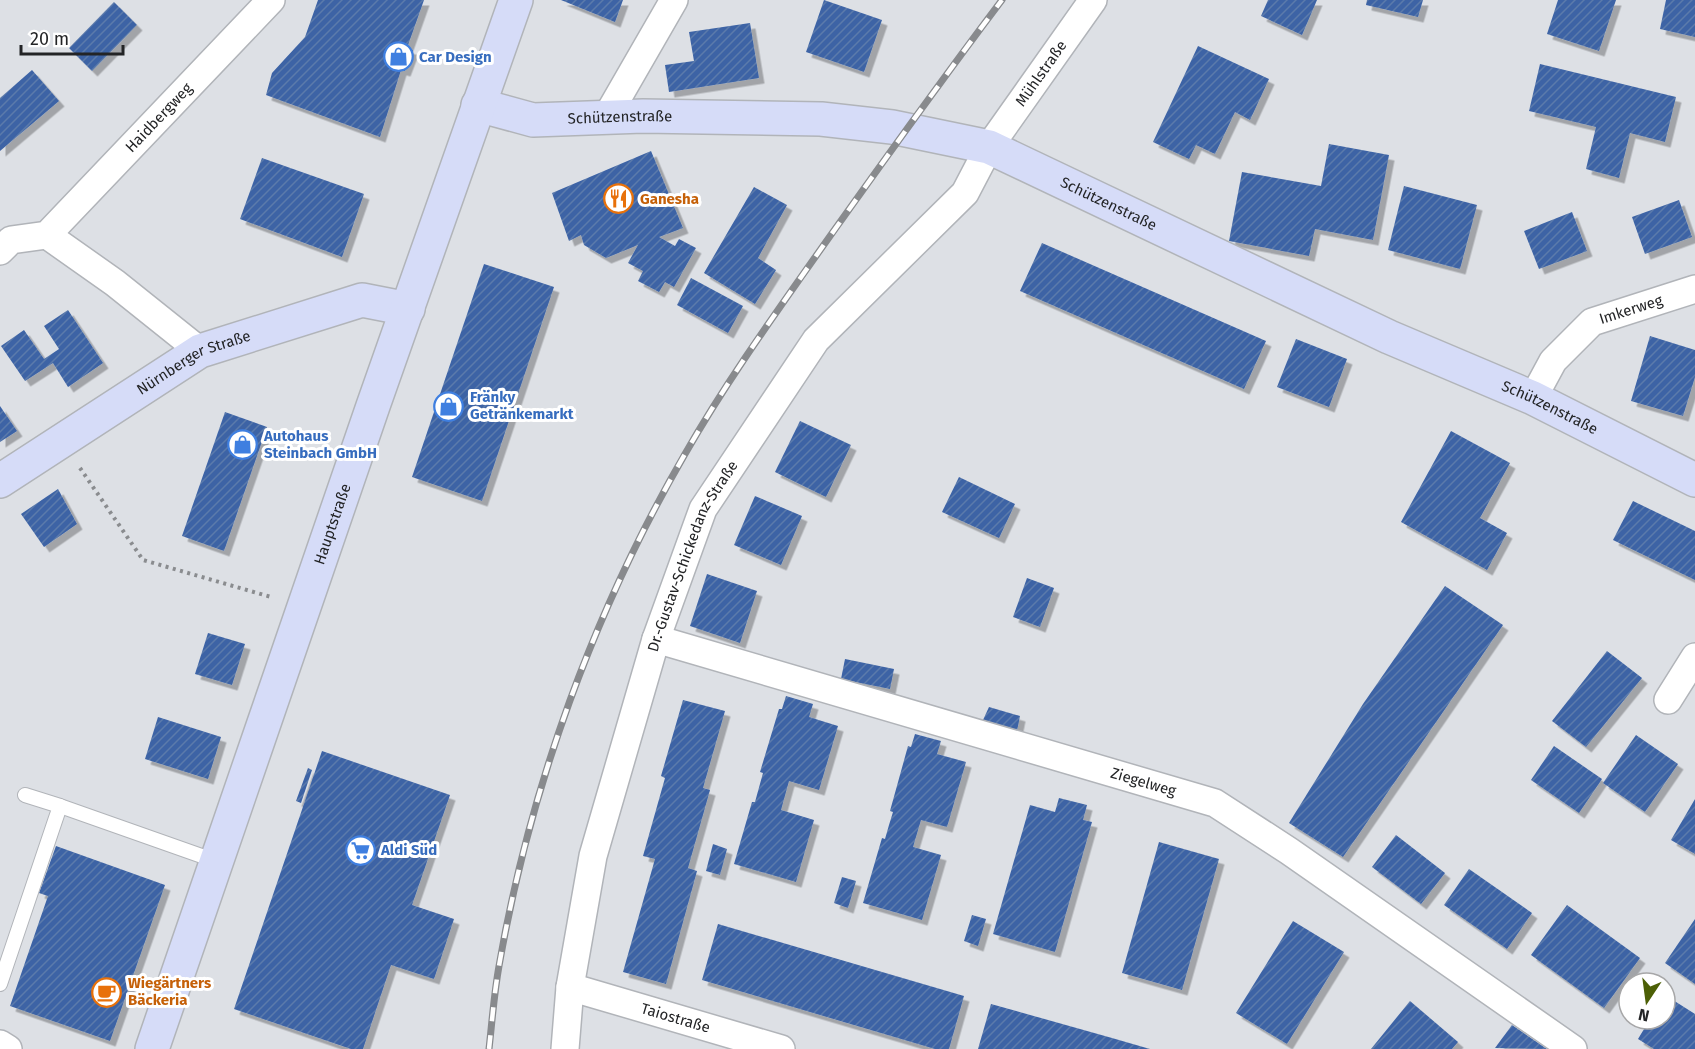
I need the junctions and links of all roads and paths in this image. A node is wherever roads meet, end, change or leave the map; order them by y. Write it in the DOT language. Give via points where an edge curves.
graph roads {
  1 [pos="271,0"];
  2 [pos="516,0"];
  3 [pos="674,0"];
  4 [pos="1093,0"];
  5 [pos="478,105"];
  6 [pos="606,118"];
  7 [pos="989,147"];
  8 [pos="47,235"];
  9 [pos="0,251"];
  10 [pos="1695,289"];
  11 [pos="408,309"];
  12 [pos="200,351"];
  13 [pos="1533,398"];
  14 [pos="62,441"];
  15 [pos="1695,480"];
  16 [pos="0,481"];
  17 [pos="304,607"];
  18 [pos="656,639"];
  19 [pos="1695,657"];
  20 [pos="1668,700"];
  21 [pos="25,795"];
  22 [pos="60,806"];
  23 [pos="216,861"];
  24 [pos="0,984"];
  25 [pos="570,987"];
  26 [pos="0,1044"];
  27 [pos="8,1049"];
  28 [pos="152,1049"];
  29 [pos="565,1049"];
  30 [pos="781,1049"];
  31 [pos="1573,1049"];
  1 -- 8 [label="street, Haidbergweg"];
  2 -- 5 [label="street, Hauptstraße"];
  3 -- 6 [label="street"];
  4 -- 7 [label="street, Mühlstraße"];
  5 -- 6 [label="street, Schützenstraße" via="532,120"];
  5 -- 11 [label="street, Hauptstraße"];
  6 -- 7 [label="street, Schützenstraße" via="821,119 892,127"];
  7 -- 13 [label="street, Schützenstraße" via="1389,337"];
  7 -- 18 [label="street, Dr.-Gustav-Schickedanz-Straße" via="965,192 816,340 703,509"];
  8 -- 9 [label="street" via="11,240"];
  8 -- 12 [label="street"];
  10 -- 13 [label="street, Imkerweg" via="1592,322 1553,361"];
  11 -- 12 [label="street, Nürnberger Straße" via="362,300"];
  11 -- 17 [label="street, Hauptstraße"];
  12 -- 14 [label="street, Nürnberger Straße"];
  13 -- 15 [label="street, Schützenstraße"];
  14 -- 16 [label="street, Nürnberger Straße"];
  14 -- 17 [label="path" via="143,560"];
  17 -- 23 [label="street, Hauptstraße"];
  18 -- 25 [label="street, Dr.-Gustav-Schickedanz-Straße" via="593,856"];
  18 -- 31 [label="street, Ziegelweg" via="1215,803"];
  19 -- 20 [label="street"];
  21 -- 22 [label="lane"];
  22 -- 23 [label="lane"];
  22 -- 24 [label="lane"];
  23 -- 28 [label="street, Hauptstraße"];
  25 -- 29 [label="street, Dr.-Gustav-Schickedanz-Straße"];
  25 -- 30 [label="street, Taiostraße"];
  26 -- 27 [label="street"];
}
